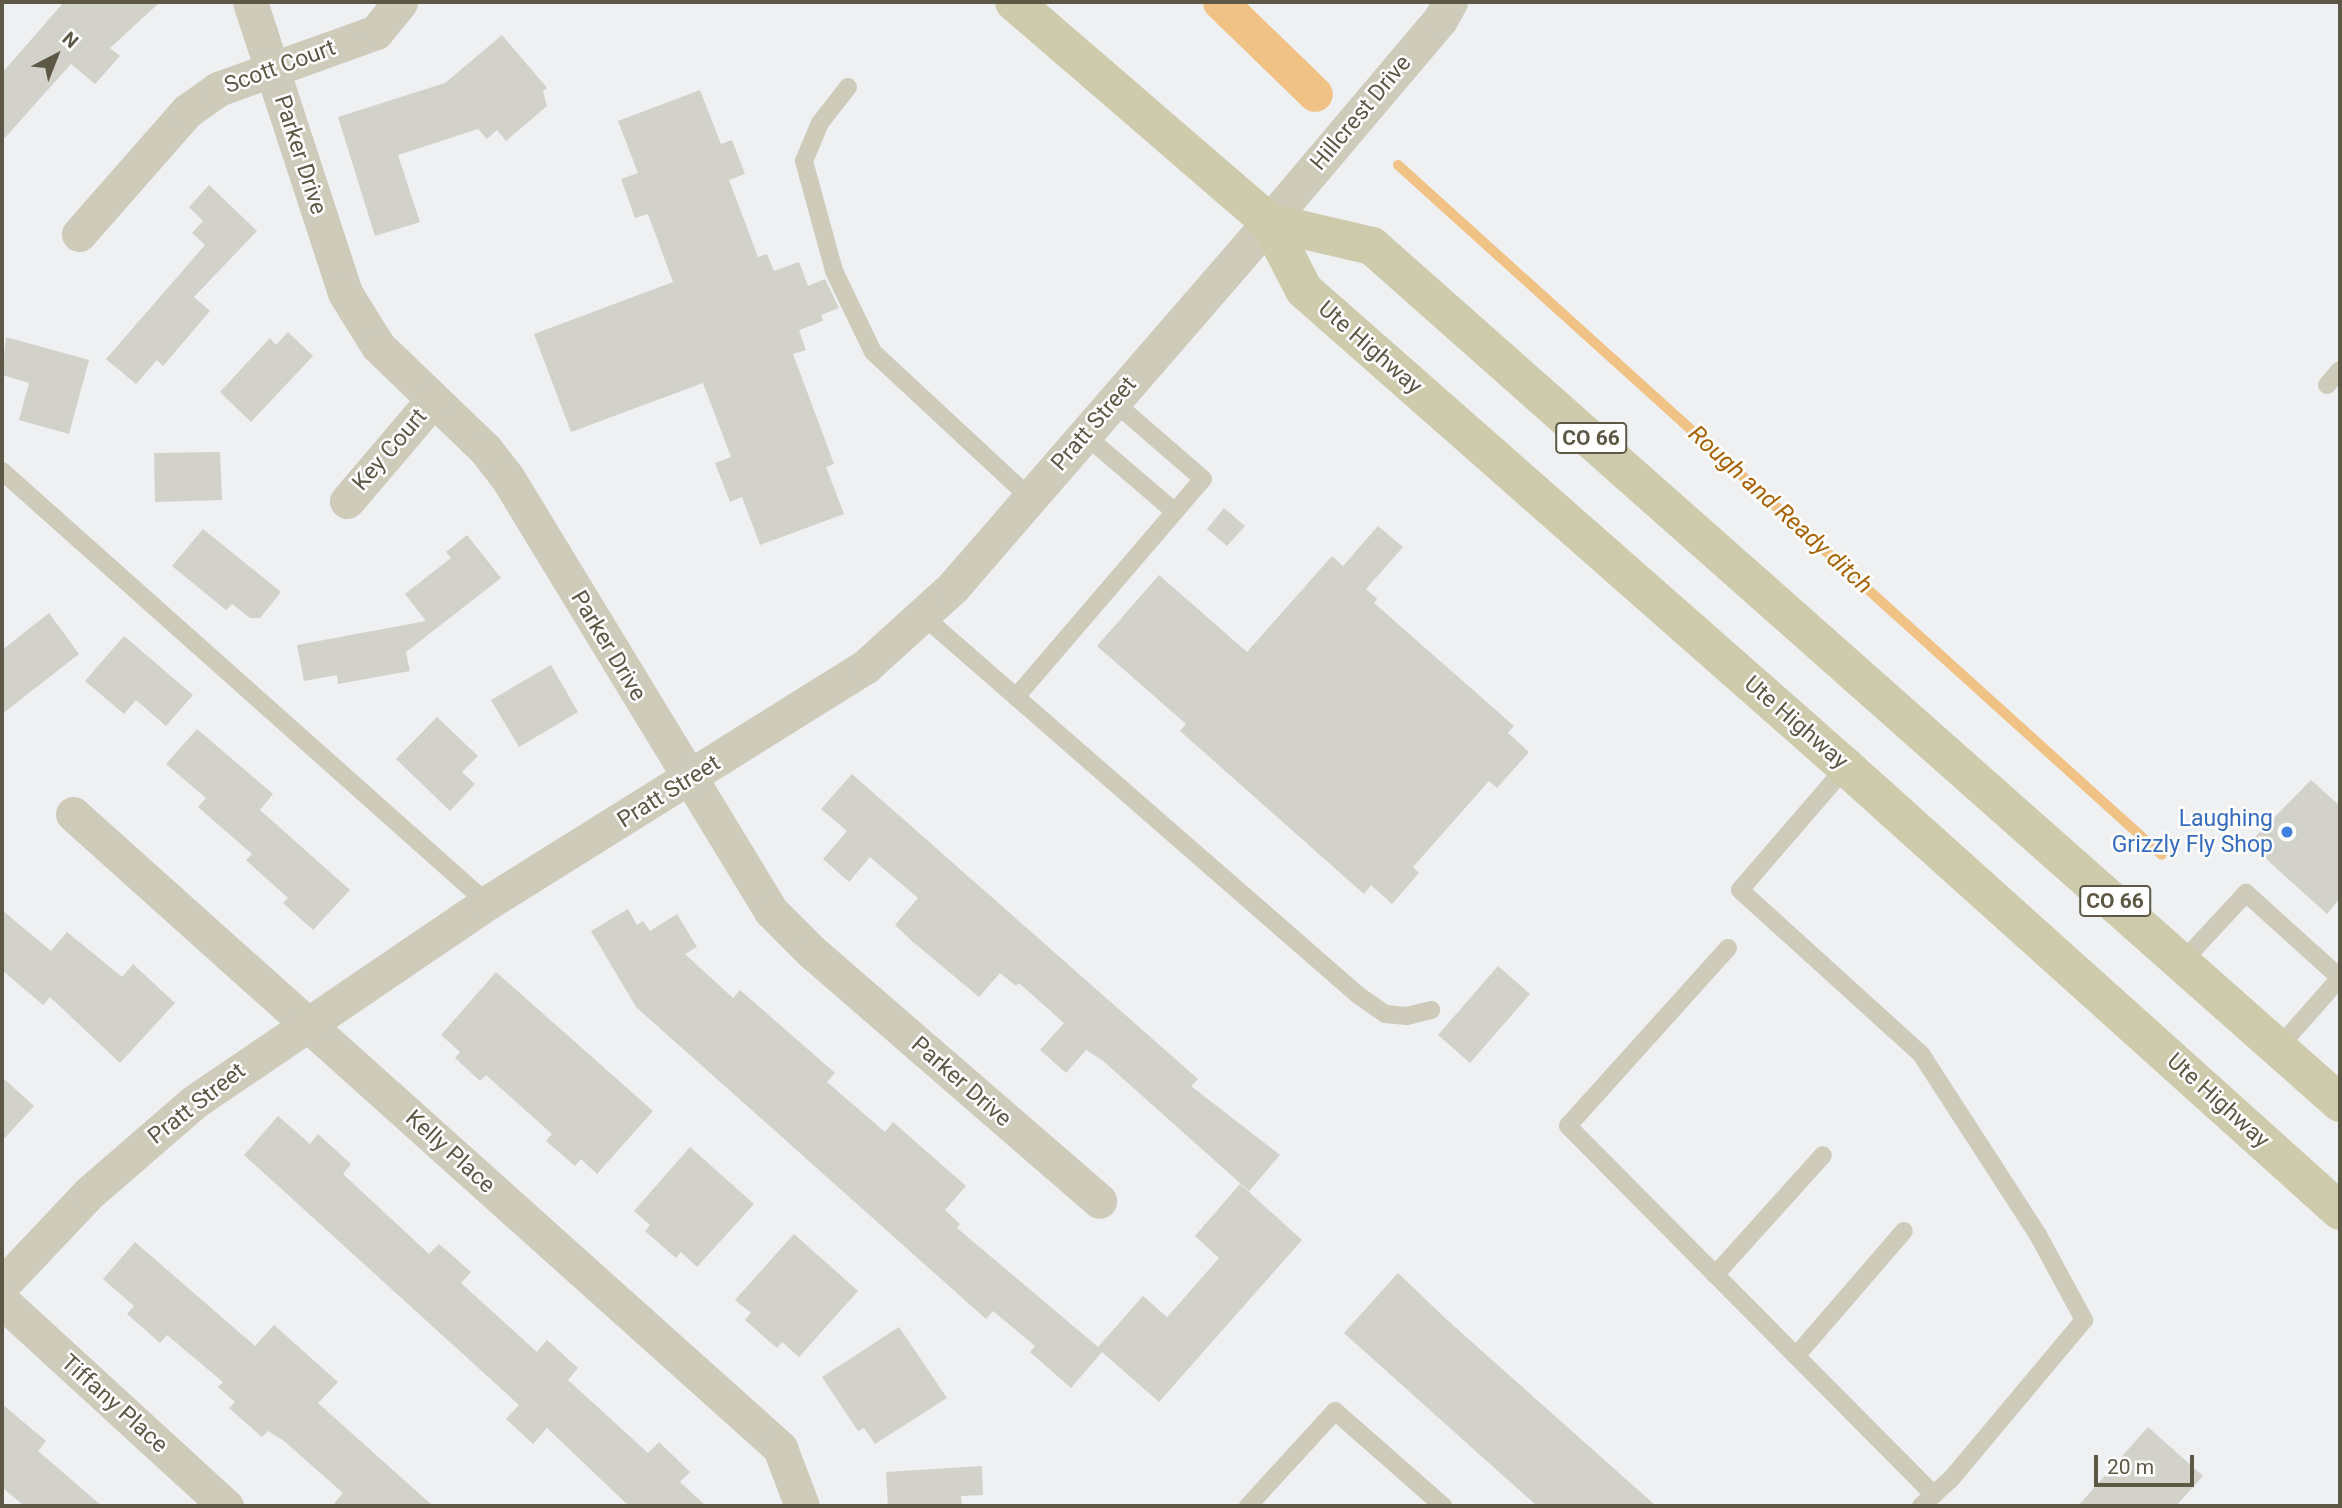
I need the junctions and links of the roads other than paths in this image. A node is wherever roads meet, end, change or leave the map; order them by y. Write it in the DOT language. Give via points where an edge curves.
graph roads {
  1 [pos="250,2"];
  2 [pos="400,2"];
  3 [pos="1014,2"];
  4 [pos="1450,2"];
  5 [pos="272,71"];
  6 [pos="848,87"];
  7 [pos="1269,222"];
  8 [pos="79,234"];
  9 [pos="2340,370"];
  10 [pos="2327,385"];
  11 [pos="433,400"];
  12 [pos="1114,402"];
  13 [pos="1085,435"];
  14 [pos="2,471"];
  15 [pos="1030,498"];
  16 [pos="347,500"];
  17 [pos="1174,511"];
  18 [pos="922,615"];
  19 [pos="1016,697"];
  20 [pos="1846,766"];
  21 [pos="689,780"];
  22 [pos="73,814"];
  23 [pos="486,903"];
  24 [pos="1728,948"];
  25 [pos="2183,961"];
  26 [pos="2340,978"];
  27 [pos="1431,1010"];
  28 [pos="307,1023"];
  29 [pos="2278,1048"];
  30 [pos="2340,1103"];
  31 [pos="1823,1155"];
  32 [pos="1099,1201"];
  33 [pos="2340,1211"];
  34 [pos="1905,1231"];
  35 [pos="1715,1275"];
  36 [pos="2,1284"];
  37 [pos="2,1301"];
  38 [pos="1796,1356"];
  39 [pos="1927,1500"];
  40 [pos="226,1506"];
  41 [pos="803,1506"];
  42 [pos="1248,1506"];
  43 [pos="1443,1506"];
  1 -- 5 [label="street, Parker Drive"];
  2 -- 5 [label="street, Scott Court" via="376,32"];
  3 -- 7 [label="main road, Ute Highway / CO 66"];
  4 -- 7 [label="street, Hillcrest Drive" via="1440,20"];
  5 -- 8 [label="street, Scott Court" via="218,89 187,111"];
  5 -- 11 [label="street, Parker Drive" via="345,293 378,346"];
  6 -- 15 [label="lane" via="820,123 804,161 834,271 873,352"];
  7 -- 12 [label="street, Pratt Street"];
  7 -- 20 [label="main road, Ute Highway / CO 66" via="1304,290"];
  7 -- 25 [label="main road, Ute Highway / CO 66" via="1372,246"];
  9 -- 10 [label="lane"];
  11 -- 16 [label="street, Key Court"];
  11 -- 21 [label="street, Parker Drive" via="485,449 506,477"];
  12 -- 13 [label="street, Pratt Street"];
  12 -- 17 [label="lane" via="1203,479"];
  13 -- 15 [label="street, Pratt Street"];
  13 -- 17 [label="lane"];
  14 -- 23 [label="lane"];
  15 -- 18 [label="street, Pratt Street" via="953,587"];
  17 -- 19 [label="lane"];
  18 -- 19 [label="lane"];
  18 -- 21 [label="street, Pratt Street" via="842,684"];
  19 -- 27 [label="lane" via="1358,995 1385,1014 1406,1016"];
  20 -- 33 [label="main road, Ute Highway / CO 66"];
  20 -- 39 [label="lane" via="1740,890 1921,1054 2038,1235 2084,1320"];
  21 -- 23 [label="street, Pratt Street"];
  21 -- 32 [label="street, Parker Drive" via="771,911"];
  22 -- 28 [label="street, Kelly Place"];
  23 -- 28 [label="street, Pratt Street"];
  24 -- 35 [label="lane" via="1568,1126"];
  25 -- 26 [label="lane" via="2246,892"];
  25 -- 29 [label="main road, Ute Highway / CO 66"];
  26 -- 29 [label="lane"];
  28 -- 36 [label="street, Pratt Street" via="194,1102 89,1193"];
  28 -- 41 [label="street, Kelly Place" via="780,1448"];
  29 -- 30 [label="main road, Ute Highway / CO 66"];
  31 -- 35 [label="lane"];
  34 -- 38 [label="lane"];
  35 -- 38 [label="lane"];
  37 -- 40 [label="street, Tiffany Place"];
  38 -- 39 [label="lane"];
  42 -- 43 [label="lane" via="1335,1411"];
}
